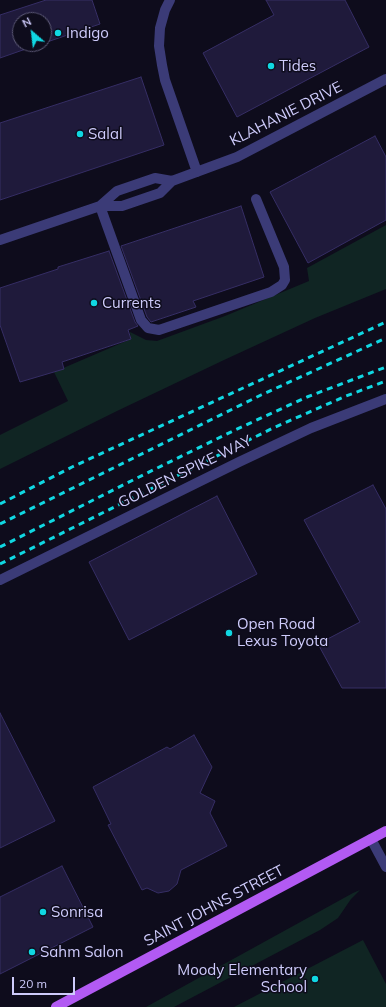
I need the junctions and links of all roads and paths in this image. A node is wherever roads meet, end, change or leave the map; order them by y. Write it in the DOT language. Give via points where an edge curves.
graph roads {
  1 [pos="170,0"];
  2 [pos="386,79"];
  3 [pos="197,172"];
  4 [pos="172,180"];
  5 [pos="256,199"];
  6 [pos="100,206"];
  7 [pos="0,240"];
  8 [pos="386,399"];
  9 [pos="0,580"];
  10 [pos="386,830"];
  11 [pos="371,839"];
  12 [pos="386,867"];
  13 [pos="56,1007"];
  1 -- 3 [label="street" via="160,28 159,46 166,80"];
  2 -- 3 [label="street, KLAHANIE DRIVE" via="237,157"];
  3 -- 4 [label="street, KLAHANIE DRIVE"];
  4 -- 6 [label="street, KLAHANIE DRIVE" via="160,193 122,206"];
  4 -- 6 [label="street, KLAHANIE DRIVE" via="155,178 117,191"];
  5 -- 6 [label="street" via="284,267 285,280 282,285 271,292 159,330 148,328 141,320"];
  6 -- 7 [label="street, KLAHANIE DRIVE"];
  8 -- 9 [label="street, GOLDEN SPIKE WAY" via="311,428 238,462"];
  10 -- 11 [label="main road, SAINT JOHNS STREET"];
  11 -- 12 [label="street"];
  11 -- 13 [label="main road, SAINT JOHNS STREET"];
}
